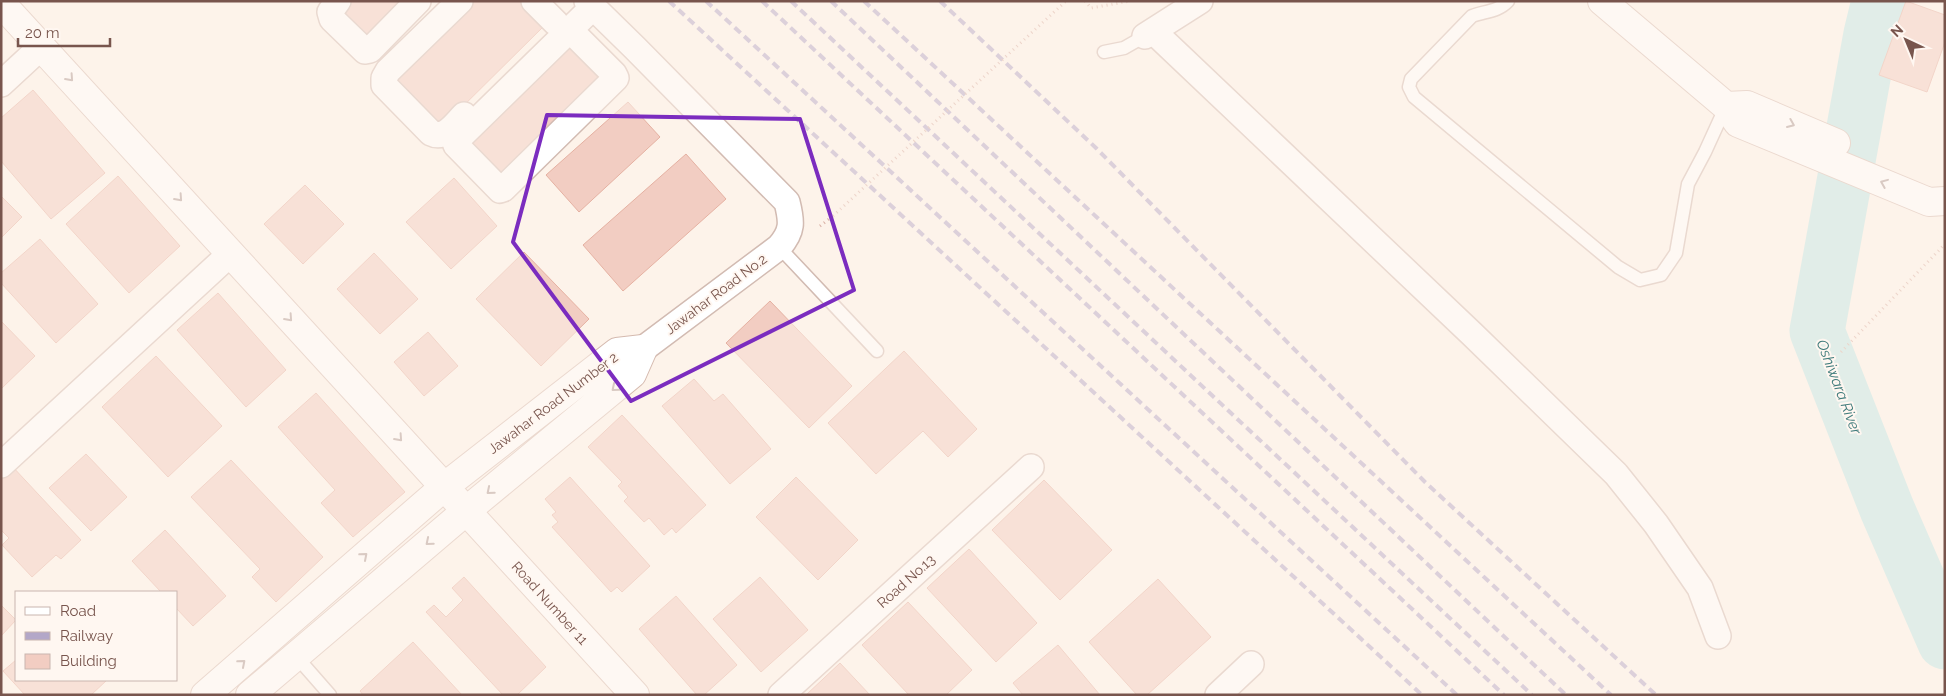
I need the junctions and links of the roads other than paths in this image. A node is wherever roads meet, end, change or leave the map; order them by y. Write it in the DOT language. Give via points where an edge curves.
graph roads {
  1 [pos="338,1"];
  2 [pos="418,1"];
  3 [pos="460,1"];
  4 [pos="534,1"];
  5 [pos="1200,1"];
  6 [pos="1508,1"];
  7 [pos="1602,1"];
  8 [pos="1,3"];
  9 [pos="586,3"];
  10 [pos="563,26"];
  11 [pos="1149,33"];
  12 [pos="41,47"];
  13 [pos="635,48"];
  14 [pos="1104,52"];
  15 [pos="611,71"];
  16 [pos="1,84"];
  17 [pos="1737,111"];
  18 [pos="1939,196"];
  19 [pos="783,242"];
  20 [pos="230,254"];
  21 [pos="643,349"];
  22 [pos="877,352"];
  23 [pos="1,465"];
  24 [pos="1030,466"];
  25 [pos="444,487"];
  26 [pos="466,511"];
  27 [pos="1718,636"];
  28 [pos="295,655"];
  29 [pos="1251,664"];
  30 [pos="205,695"];
  31 [pos="250,695"];
  32 [pos="330,695"];
  33 [pos="634,695"];
  34 [pos="781,695"];
  35 [pos="1218,695"];
  1 -- 2 [label="street" via="330,12 332,19 365,51 370,50"];
  3 -- 10 [label="street" via="384,78 387,90 437,136 449,130"];
  4 -- 10 [label="street"];
  5 -- 11 [label="street"];
  6 -- 17 [label="lane" via="1465,22 1411,79 1409,87 1414,96 1618,267 1640,280 1661,275 1676,253 1688,184 1705,152"];
  7 -- 17 [label="street"];
  8 -- 12 [label="street, Road Number 11"];
  9 -- 10 [label="street"];
  9 -- 13 [label="street"];
  10 -- 15 [label="street"];
  10 -- 15 [label="street" via="455,142 498,189 504,189 616,78"];
  11 -- 14 [label="lane" via="1124,48"];
  11 -- 27 [label="street" via="1472,334 1616,474 1656,524 1700,588"];
  12 -- 16 [label="street"];
  12 -- 20 [label="street, Road Number 11, one-way"];
  13 -- 15 [label="street"];
  13 -- 19 [label="street" via="787,202 791,220"];
  17 -- 18 [label="street"];
  19 -- 21 [label="street, Jawahar Road No.2"];
  19 -- 22 [label="lane"];
  20 -- 23 [label="street"];
  20 -- 25 [label="street, Road Number 11, one-way"];
  21 -- 25 [label="street, Jawahar Road Number 2" via="617,352"];
  21 -- 26 [label="street, Jawahar Road Number 2, one-way" via="632,374"];
  24 -- 34 [label="street, Road No.13"];
  25 -- 26 [label="street, Road Number 11"];
  30 -- 25 [label="street, Jawahar Road Number 2, one-way"];
  26 -- 28 [label="street, Jawahar Road Number 2, one-way"];
  26 -- 33 [label="street, Road Number 11"];
  28 -- 31 [label="street"];
  28 -- 32 [label="lane"];
  29 -- 35 [label="street"];
}
